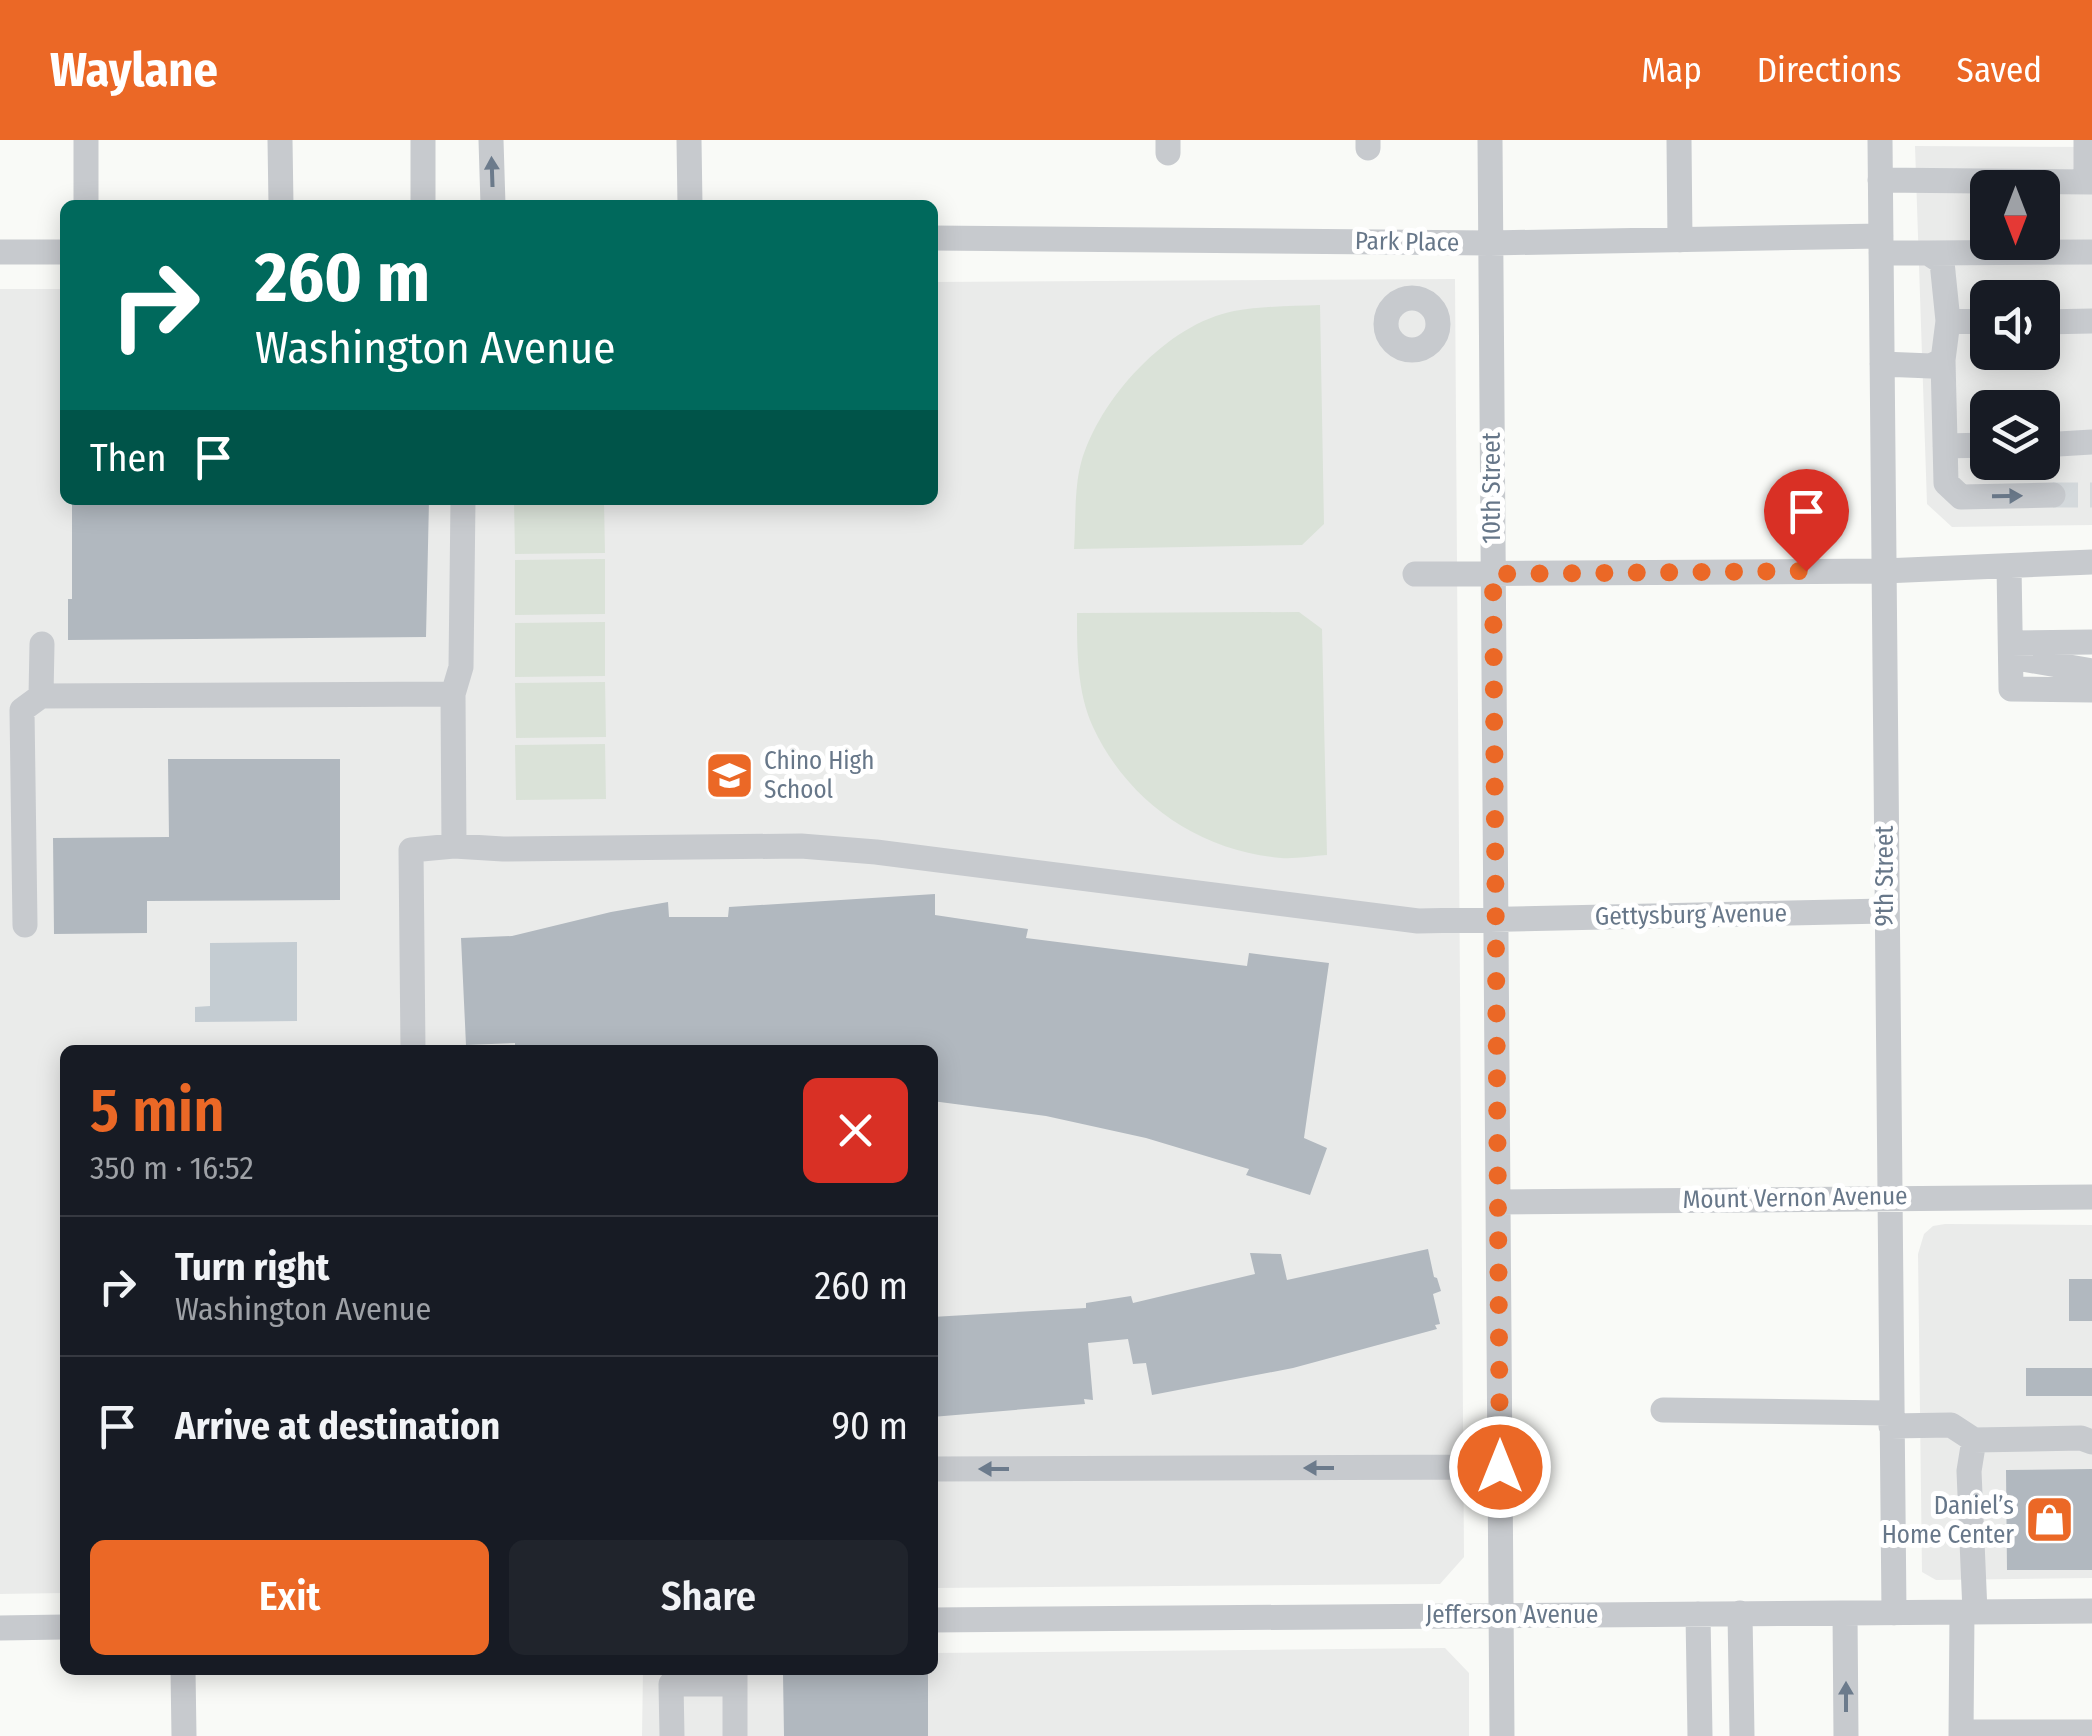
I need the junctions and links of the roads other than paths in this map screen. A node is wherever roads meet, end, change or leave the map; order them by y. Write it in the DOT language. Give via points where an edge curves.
graph roads {
  1 [pos="86,140"];
  2 [pos="280,140"];
  3 [pos="423,140"];
  4 [pos="491,140"];
  5 [pos="689,140"];
  6 [pos="1490,140"];
  7 [pos="1679,140"];
  8 [pos="1880,140"];
  9 [pos="2086,140"];
  10 [pos="1880,180"];
  11 [pos="2089,182"];
  12 [pos="86,200"];
  13 [pos="280,200"];
  14 [pos="422,200"];
  15 [pos="493,200"];
  16 [pos="690,200"];
  17 [pos="938,238"];
  18 [pos="1680,240"];
  19 [pos="1490,243"];
  20 [pos="1881,244"];
  21 [pos="0,252"];
  22 [pos="60,252"];
  23 [pos="2092,252"];
  24 [pos="1928,253"];
  25 [pos="1948,321"];
  26 [pos="2092,321"];
  27 [pos="1970,322"];
  28 [pos="2060,322"];
  29 [pos="1943,360"];
  30 [pos="1882,364"];
  31 [pos="2092,442"];
  32 [pos="2060,444"];
  33 [pos="1945,446"];
  34 [pos="1970,446"];
  35 [pos="2053,495"];
  36 [pos="463,505"];
  37 [pos="2092,562"];
  38 [pos="2010,566"];
  39 [pos="1884,570"];
  40 [pos="1415,574"];
  41 [pos="1493,574"];
  42 [pos="2092,642"];
  43 [pos="42,644"];
  44 [pos="2011,650"];
  45 [pos="2092,671"];
  46 [pos="2092,690"];
  47 [pos="453,694"];
  48 [pos="40,696"];
  49 [pos="454,846"];
  50 [pos="1885,911"];
  51 [pos="1496,918"];
  52 [pos="25,925"];
  53 [pos="413,1045"];
  54 [pos="1888,1196"];
  55 [pos="2092,1197"];
  56 [pos="1498,1202"];
  57 [pos="1664,1410"];
  58 [pos="1891,1419"];
  59 [pos="1974,1440"];
  60 [pos="2092,1442"];
  61 [pos="1500,1467"];
  62 [pos="938,1469"];
  63 [pos="2092,1611"];
  64 [pos="1894,1612"];
  65 [pos="1968,1612"];
  66 [pos="1740,1613"];
  67 [pos="1846,1613"];
  68 [pos="1500,1614"];
  69 [pos="1698,1614"];
  70 [pos="938,1620"];
  71 [pos="0,1628"];
  72 [pos="60,1628"];
  73 [pos="183,1675"];
  74 [pos="735,1677"];
  75 [pos="2092,1732"];
  76 [pos="1961,1734"];
  77 [pos="184,1736"];
  78 [pos="672,1736"];
  79 [pos="735,1736"];
  80 [pos="1502,1736"];
  81 [pos="1700,1736"];
  82 [pos="1742,1736"];
  83 [pos="1846,1736"];
  1 -- 12 [label="street"];
  2 -- 13 [label="street"];
  3 -- 14 [label="street"];
  15 -- 4 [label="street, one-way"];
  5 -- 16 [label="street"];
  6 -- 19 [label="street, 10th Street"];
  7 -- 18 [label="street"];
  8 -- 10 [label="street, 9th Street"];
  9 -- 11 [label="street"];
  10 -- 11 [label="street"];
  10 -- 20 [label="street, 9th Street"];
  17 -- 19 [label="street, Park Place"];
  18 -- 19 [label="street, Park Place"];
  18 -- 20 [label="street, Park Place"];
  19 -- 41 [label="street, 10th Street"];
  20 -- 24 [label="street, Park Place"];
  20 -- 30 [label="street, 9th Street"];
  21 -- 22 [label="street"];
  23 -- 24 [label="street, Park Place"];
  24 -- 25 [label="street" via="1945,272"];
  25 -- 27 [label="street"];
  25 -- 29 [label="street"];
  26 -- 28 [label="street"];
  29 -- 30 [label="street" via="1932,366"];
  29 -- 33 [label="street"];
  30 -- 39 [label="street, 9th Street"];
  31 -- 32 [label="street"];
  33 -- 34 [label="street"];
  33 -- 35 [label="street, one-way" via="1946,483 1961,497"];
  36 -- 47 [label="street" via="461,667"];
  37 -- 38 [label="street"];
  38 -- 39 [label="street"];
  38 -- 44 [label="street"];
  39 -- 41 [label="street"];
  39 -- 50 [label="street, 9th Street"];
  40 -- 41 [label="street"];
  41 -- 51 [label="street, 10th Street"];
  42 -- 44 [label="street"];
  43 -- 48 [label="street"];
  44 -- 45 [label="street"];
  44 -- 46 [label="street" via="2012,689"];
  47 -- 48 [label="street"];
  47 -- 49 [label="street"];
  48 -- 52 [label="street" via="22,710"];
  49 -- 51 [label="street, Gettysburg Avenue" via="801,846 1418,921"];
  49 -- 53 [label="street, Gettysburg Avenue" via="411,850"];
  50 -- 51 [label="street, Gettysburg Avenue"];
  50 -- 54 [label="street, 9th Street"];
  51 -- 56 [label="street, 10th Street"];
  54 -- 55 [label="street, Mount Vernon Avenue"];
  54 -- 56 [label="street, Mount Vernon Avenue"];
  54 -- 58 [label="street, 9th Street"];
  56 -- 61 [label="street, 10th Street"];
  57 -- 58 [label="street"];
  58 -- 59 [label="street" via="1951,1425"];
  58 -- 64 [label="street, 9th Street"];
  59 -- 60 [label="street"];
  59 -- 65 [label="street"];
  61 -- 62 [label="street, one-way"];
  61 -- 68 [label="street, 10th Street"];
  63 -- 65 [label="street, Jefferson Avenue"];
  64 -- 65 [label="street, Jefferson Avenue"];
  64 -- 67 [label="street, Jefferson Avenue"];
  65 -- 76 [label="street"];
  66 -- 67 [label="street, Jefferson Avenue"];
  66 -- 69 [label="street, Jefferson Avenue"];
  66 -- 82 [label="street"];
  83 -- 67 [label="street, one-way"];
  68 -- 69 [label="street, Jefferson Avenue"];
  68 -- 70 [label="street, Jefferson Avenue"];
  68 -- 80 [label="street, 10th Street"];
  69 -- 81 [label="street"];
  71 -- 72 [label="street"];
  73 -- 77 [label="street"];
  74 -- 78 [label="street" via="671,1684"];
  74 -- 79 [label="street"];
  75 -- 76 [label="street"];
}
